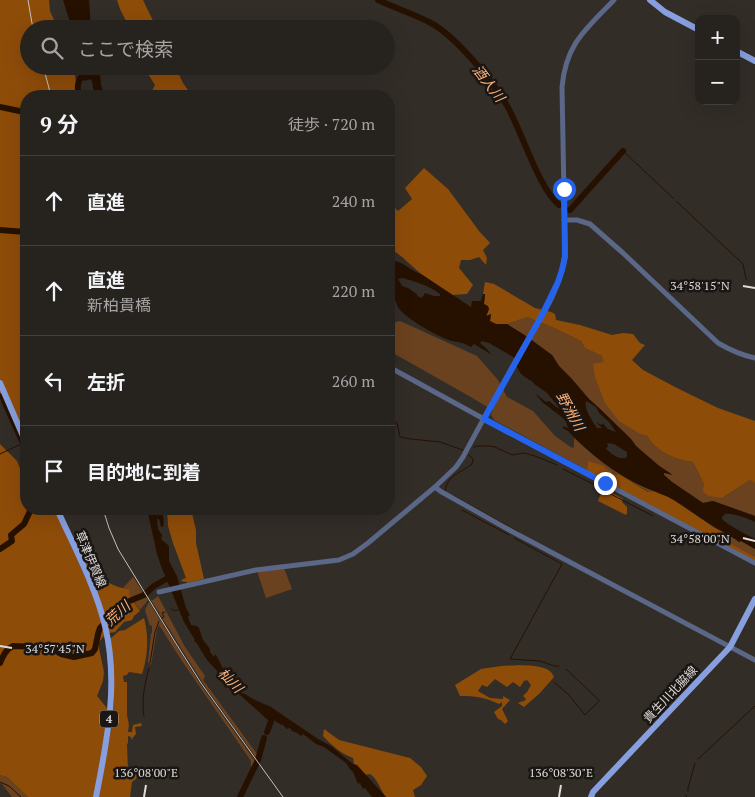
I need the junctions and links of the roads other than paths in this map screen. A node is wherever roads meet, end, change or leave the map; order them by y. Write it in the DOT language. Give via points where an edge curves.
graph roads {
  1 [pos="614,0"];
  2 [pos="650,0"];
  3 [pos="695,28"];
  4 [pos="740,53"];
  5 [pos="755,61"];
  6 [pos="564,220"];
  7 [pos="755,358"];
  8 [pos="395,370"];
  9 [pos="0,383"];
  10 [pos="484,419"];
  11 [pos="20,429"];
  12 [pos="435,486"];
  13 [pos="60,515"];
  14 [pos="755,563"];
  15 [pos="162,592"];
  16 [pos="755,599"];
  17 [pos="730,647"];
  18 [pos="755,660"];
  19 [pos="96,797"];
  20 [pos="592,797"];
  1 -- 6 [label="street" via="586,28 571,50 565,67 562,87"];
  2 -- 3 [label="main road"];
  4 -- 5 [label="main road"];
  6 -- 7 [label="street" via="590,224 718,343"];
  6 -- 10 [label="street" via="565,257 553,293"];
  8 -- 10 [label="street"];
  9 -- 11 [label="main road"];
  10 -- 12 [label="street" via="456,467"];
  10 -- 14 [label="street"];
  12 -- 15 [label="street" via="368,543 339,560 256,570"];
  12 -- 17 [label="street" via="440,492 513,532"];
  13 -- 19 [label="main road, 草津伊賀線 / 4" via="90,581 108,640 111,705"];
  16 -- 17 [label="main road, 貴生川北脇線"];
  17 -- 18 [label="street"];
  17 -- 20 [label="main road, 貴生川北脇線" via="593,792"];
}
